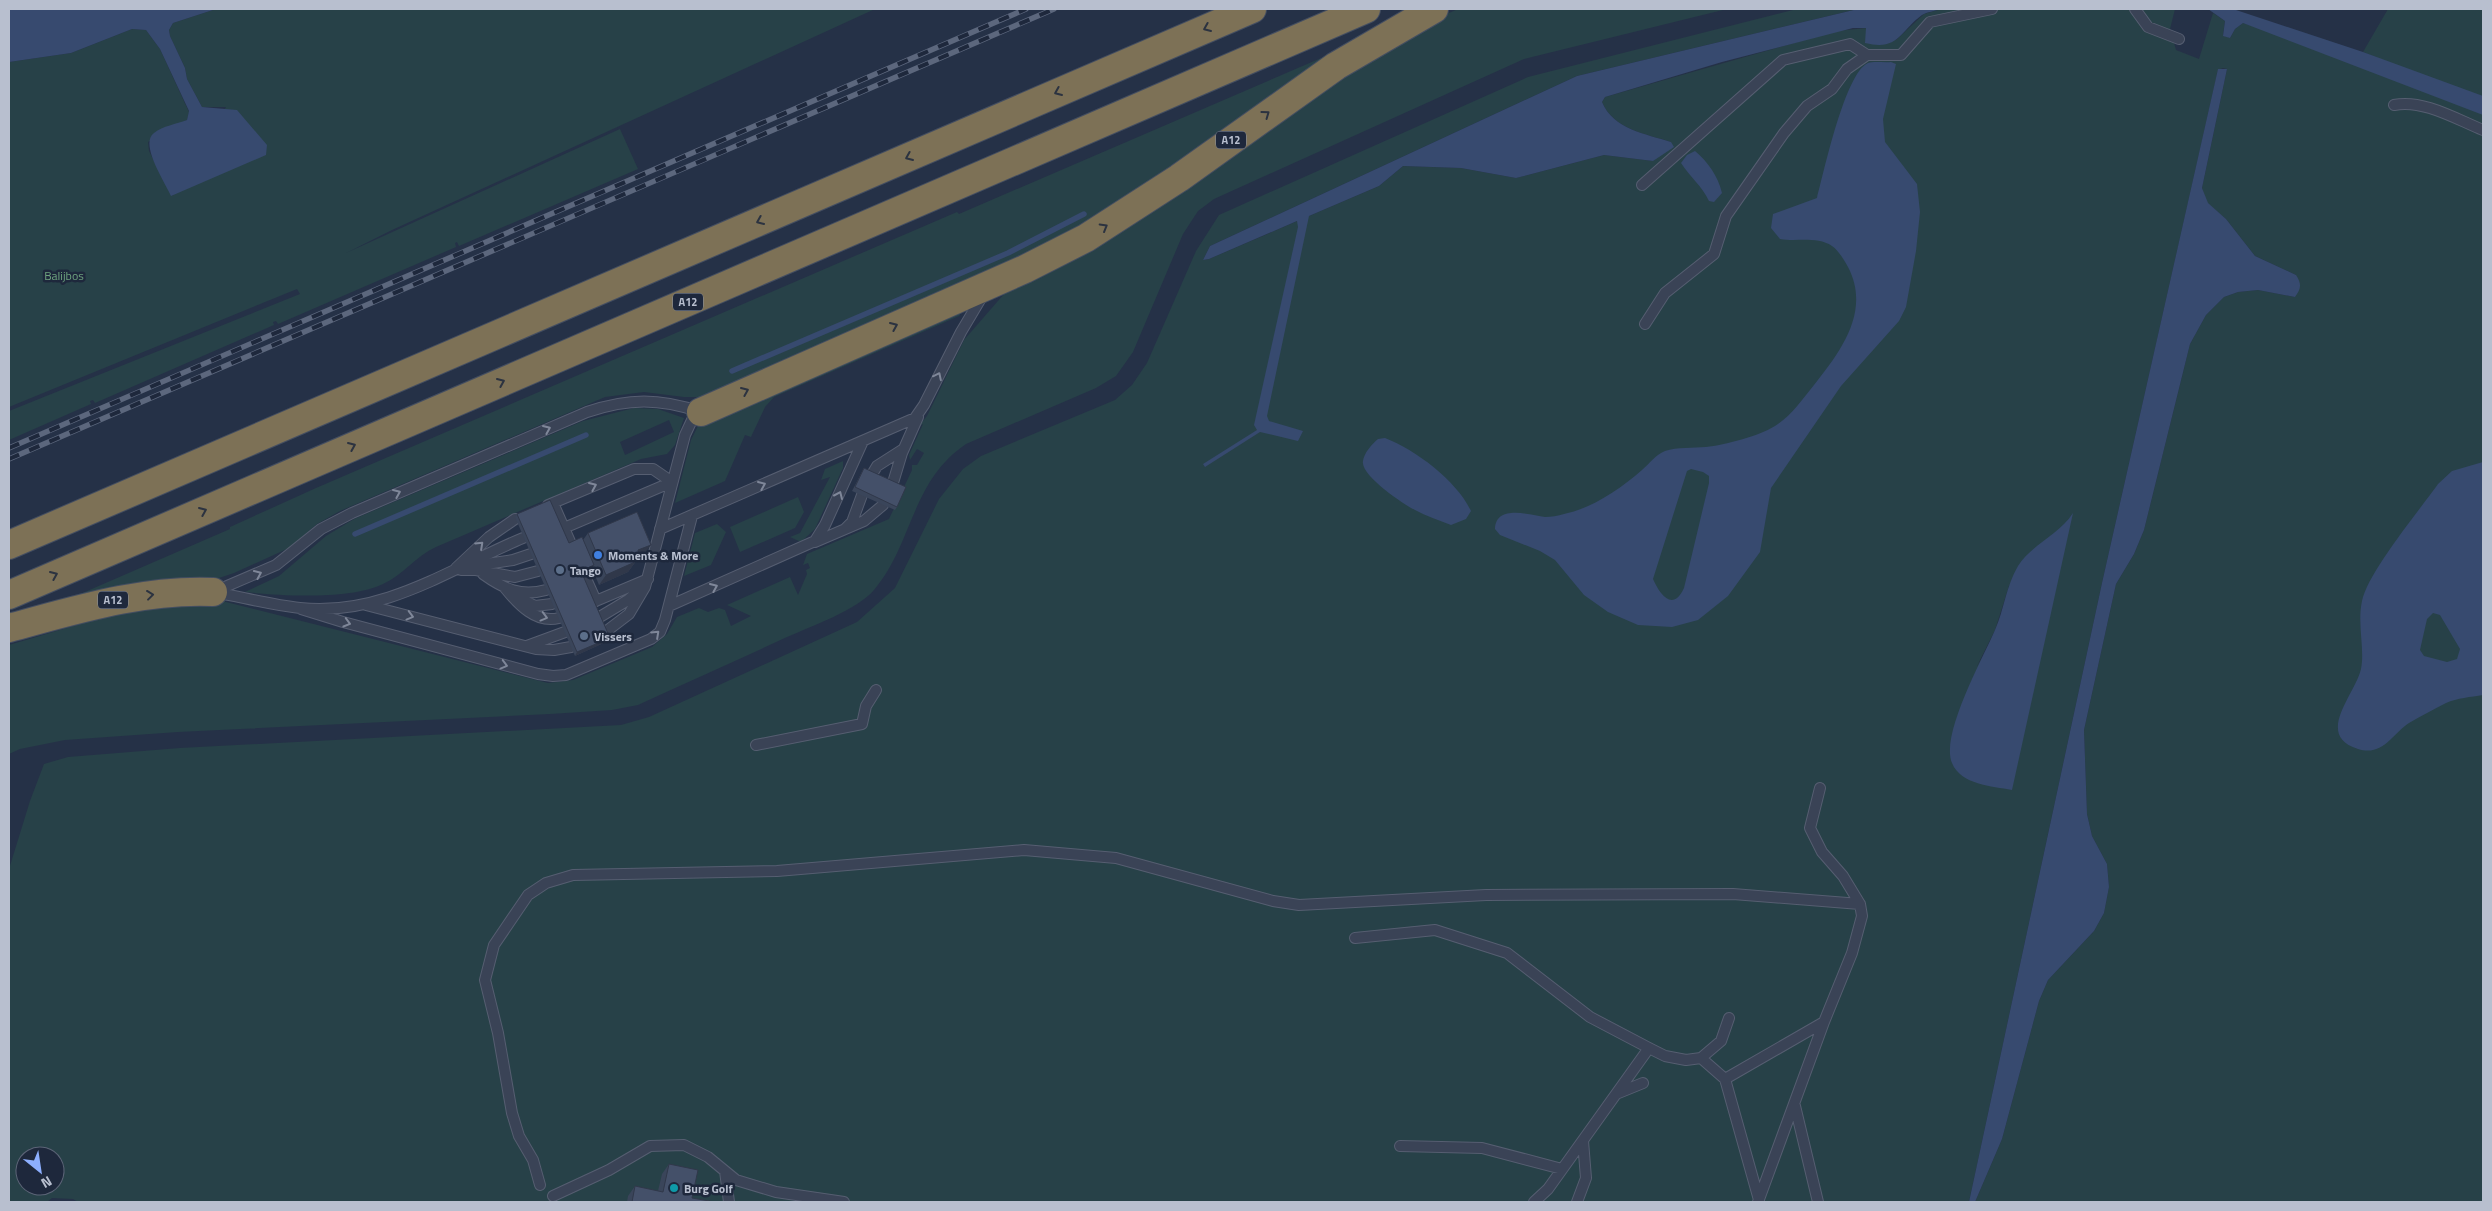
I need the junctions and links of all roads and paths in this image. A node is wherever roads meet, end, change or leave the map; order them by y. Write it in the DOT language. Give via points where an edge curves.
graph roads {
  1 [pos="1252,9"];
  2 [pos="1366,9"];
  3 [pos="1434,9"];
  4 [pos="1992,9"];
  5 [pos="2135,9"];
  6 [pos="2178,38"];
  7 [pos="1867,55"];
  8 [pos="2394,105"];
  9 [pos="2483,130"];
  10 [pos="1642,185"];
  11 [pos="991,284"];
  12 [pos="1645,324"];
  13 [pos="924,405"];
  14 [pos="701,412"];
  15 [pos="863,441"];
  16 [pos="903,449"];
  17 [pos="871,476"];
  18 [pos="672,482"];
  19 [pos="892,486"];
  20 [pos="862,495"];
  21 [pos="884,505"];
  22 [pos="692,516"];
  23 [pos="515,519"];
  24 [pos="660,529"];
  25 [pos="838,533"];
  26 [pos="523,538"];
  27 [pos="9,545"];
  28 [pos="803,548"];
  29 [pos="531,554"];
  30 [pos="476,570"];
  31 [pos="538,572"];
  32 [pos="448,574"];
  33 [pos="582,574"];
  34 [pos="648,579"];
  35 [pos="504,588"];
  36 [pos="546,590"];
  37 [pos="212,592"];
  38 [pos="9,594"];
  39 [pos="363,604"];
  40 [pos="552,604"];
  41 [pos="669,606"];
  42 [pos="301,608"];
  43 [pos="559,618"];
  44 [pos="598,618"];
  45 [pos="9,628"];
  46 [pos="565,632"];
  47 [pos="604,633"];
  48 [pos="521,645"];
  49 [pos="571,647"];
  50 [pos="876,690"];
  51 [pos="756,745"];
  52 [pos="1820,788"];
  53 [pos="1860,904"];
  54 [pos="1355,938"];
  55 [pos="1729,1018"];
  56 [pos="1824,1022"];
  57 [pos="1649,1048"];
  58 [pos="1701,1058"];
  59 [pos="1726,1079"];
  60 [pos="1643,1084"];
  61 [pos="1615,1095"];
  62 [pos="1795,1106"];
  63 [pos="1583,1141"];
  64 [pos="1400,1146"];
  65 [pos="1562,1169"];
  66 [pos="725,1171"];
  67 [pos="540,1185"];
  68 [pos="553,1196"];
  69 [pos="1759,1201"];
  70 [pos="729,1202"];
  71 [pos="844,1202"];
  72 [pos="1534,1202"];
  73 [pos="1577,1202"];
  74 [pos="1818,1202"];
  1 -- 27 [label="highway, one-way"];
  38 -- 2 [label="highway, A12, one-way"];
  11 -- 3 [label="highway, A12, one-way" via="1112,222 1306,86"];
  4 -- 7 [label="lane" via="1930,22 1901,55"];
  5 -- 6 [label="lane" via="2148,28"];
  7 -- 10 [label="lane" via="1850,44 1783,60"];
  7 -- 12 [label="lane" via="1847,69 1832,89 1807,106 1784,133 1726,216 1714,254 1665,294"];
  8 -- 9 [label="lane" via="2406,103 2429,109"];
  13 -- 11 [label="lane, one-way" via="958,336"];
  14 -- 11 [label="highway, A12, one-way"];
  13 -- 15 [label="lane" via="912,420"];
  13 -- 16 [label="lane"];
  14 -- 18 [label="lane, A12" via="688,428"];
  37 -- 14 [label="lane, A12, one-way" via="276,565 321,530 352,513 588,412 640,400 674,404"];
  22 -- 15 [label="lane, one-way"];
  28 -- 15 [label="lane, one-way" via="821,533"];
  16 -- 17 [label="lane" via="877,466"];
  16 -- 19 [label="lane"];
  18 -- 18 [label="lane, one-way" via="564,533 550,504 634,468 653,469"];
  18 -- 24 [label="lane, A12"];
  20 -- 25 [label="lane" via="850,524"];
  21 -- 25 [label="lane" via="874,515"];
  22 -- 24 [label="lane"];
  22 -- 41 [label="lane, A12"];
  32 -- 23 [label="lane, A12, one-way" via="493,533"];
  24 -- 34 [label="lane, A12"];
  25 -- 28 [label="lane"];
  26 -- 32 [label="lane, A12"];
  41 -- 28 [label="lane, one-way"];
  29 -- 32 [label="lane, A12"];
  30 -- 31 [label="lane, A12" via="506,577"];
  30 -- 32 [label="lane, A12"];
  30 -- 35 [label="lane"];
  32 -- 39 [label="lane, A12" via="394,596"];
  33 -- 34 [label="lane" via="593,602"];
  34 -- 44 [label="lane, A12" via="628,600"];
  34 -- 47 [label="lane, A12" via="629,614"];
  35 -- 36 [label="lane" via="528,594"];
  35 -- 40 [label="lane" via="530,604"];
  35 -- 43 [label="lane, one-way" via="533,614 546,619"];
  37 -- 42 [label="lane, A12"];
  45 -- 37 [label="highway, A12, one-way" via="125,598 186,591"];
  39 -- 42 [label="lane, A12"];
  39 -- 48 [label="lane, A12, one-way"];
  42 -- 41 [label="lane, A12, one-way" via="538,674 557,676 582,669 653,638 662,629"];
  46 -- 48 [label="lane, A12" via="537,644"];
  48 -- 49 [label="lane, A12" via="548,650"];
  50 -- 51 [label="lane" via="866,706 862,724"];
  52 -- 53 [label="lane" via="1810,828 1822,852 1843,876"];
  53 -- 56 [label="lane" via="1862,916 1852,952"];
  53 -- 67 [label="lane" via="1704,894 1486,895 1299,905 1273,902 1116,858 1024,850 777,871 573,875 546,883 528,895 494,945 485,980 512,1113 519,1136 533,1160"];
  54 -- 57 [label="lane" via="1434,930 1508,952 1590,1016"];
  55 -- 58 [label="lane" via="1721,1041"];
  56 -- 59 [label="lane"];
  56 -- 62 [label="lane"];
  57 -- 58 [label="lane" via="1665,1056 1686,1060"];
  57 -- 61 [label="lane"];
  58 -- 59 [label="lane"];
  59 -- 69 [label="lane"];
  60 -- 61 [label="lane"];
  61 -- 63 [label="lane"];
  62 -- 69 [label="lane"];
  62 -- 74 [label="lane"];
  63 -- 65 [label="lane"];
  63 -- 73 [label="lane" via="1586,1178"];
  64 -- 65 [label="lane" via="1482,1148"];
  65 -- 72 [label="lane" via="1548,1190"];
  66 -- 68 [label="lane" via="708,1157 684,1145 650,1146 609,1170"];
  66 -- 70 [label="lane"];
  66 -- 71 [label="lane" via="736,1180 776,1192"];
}
